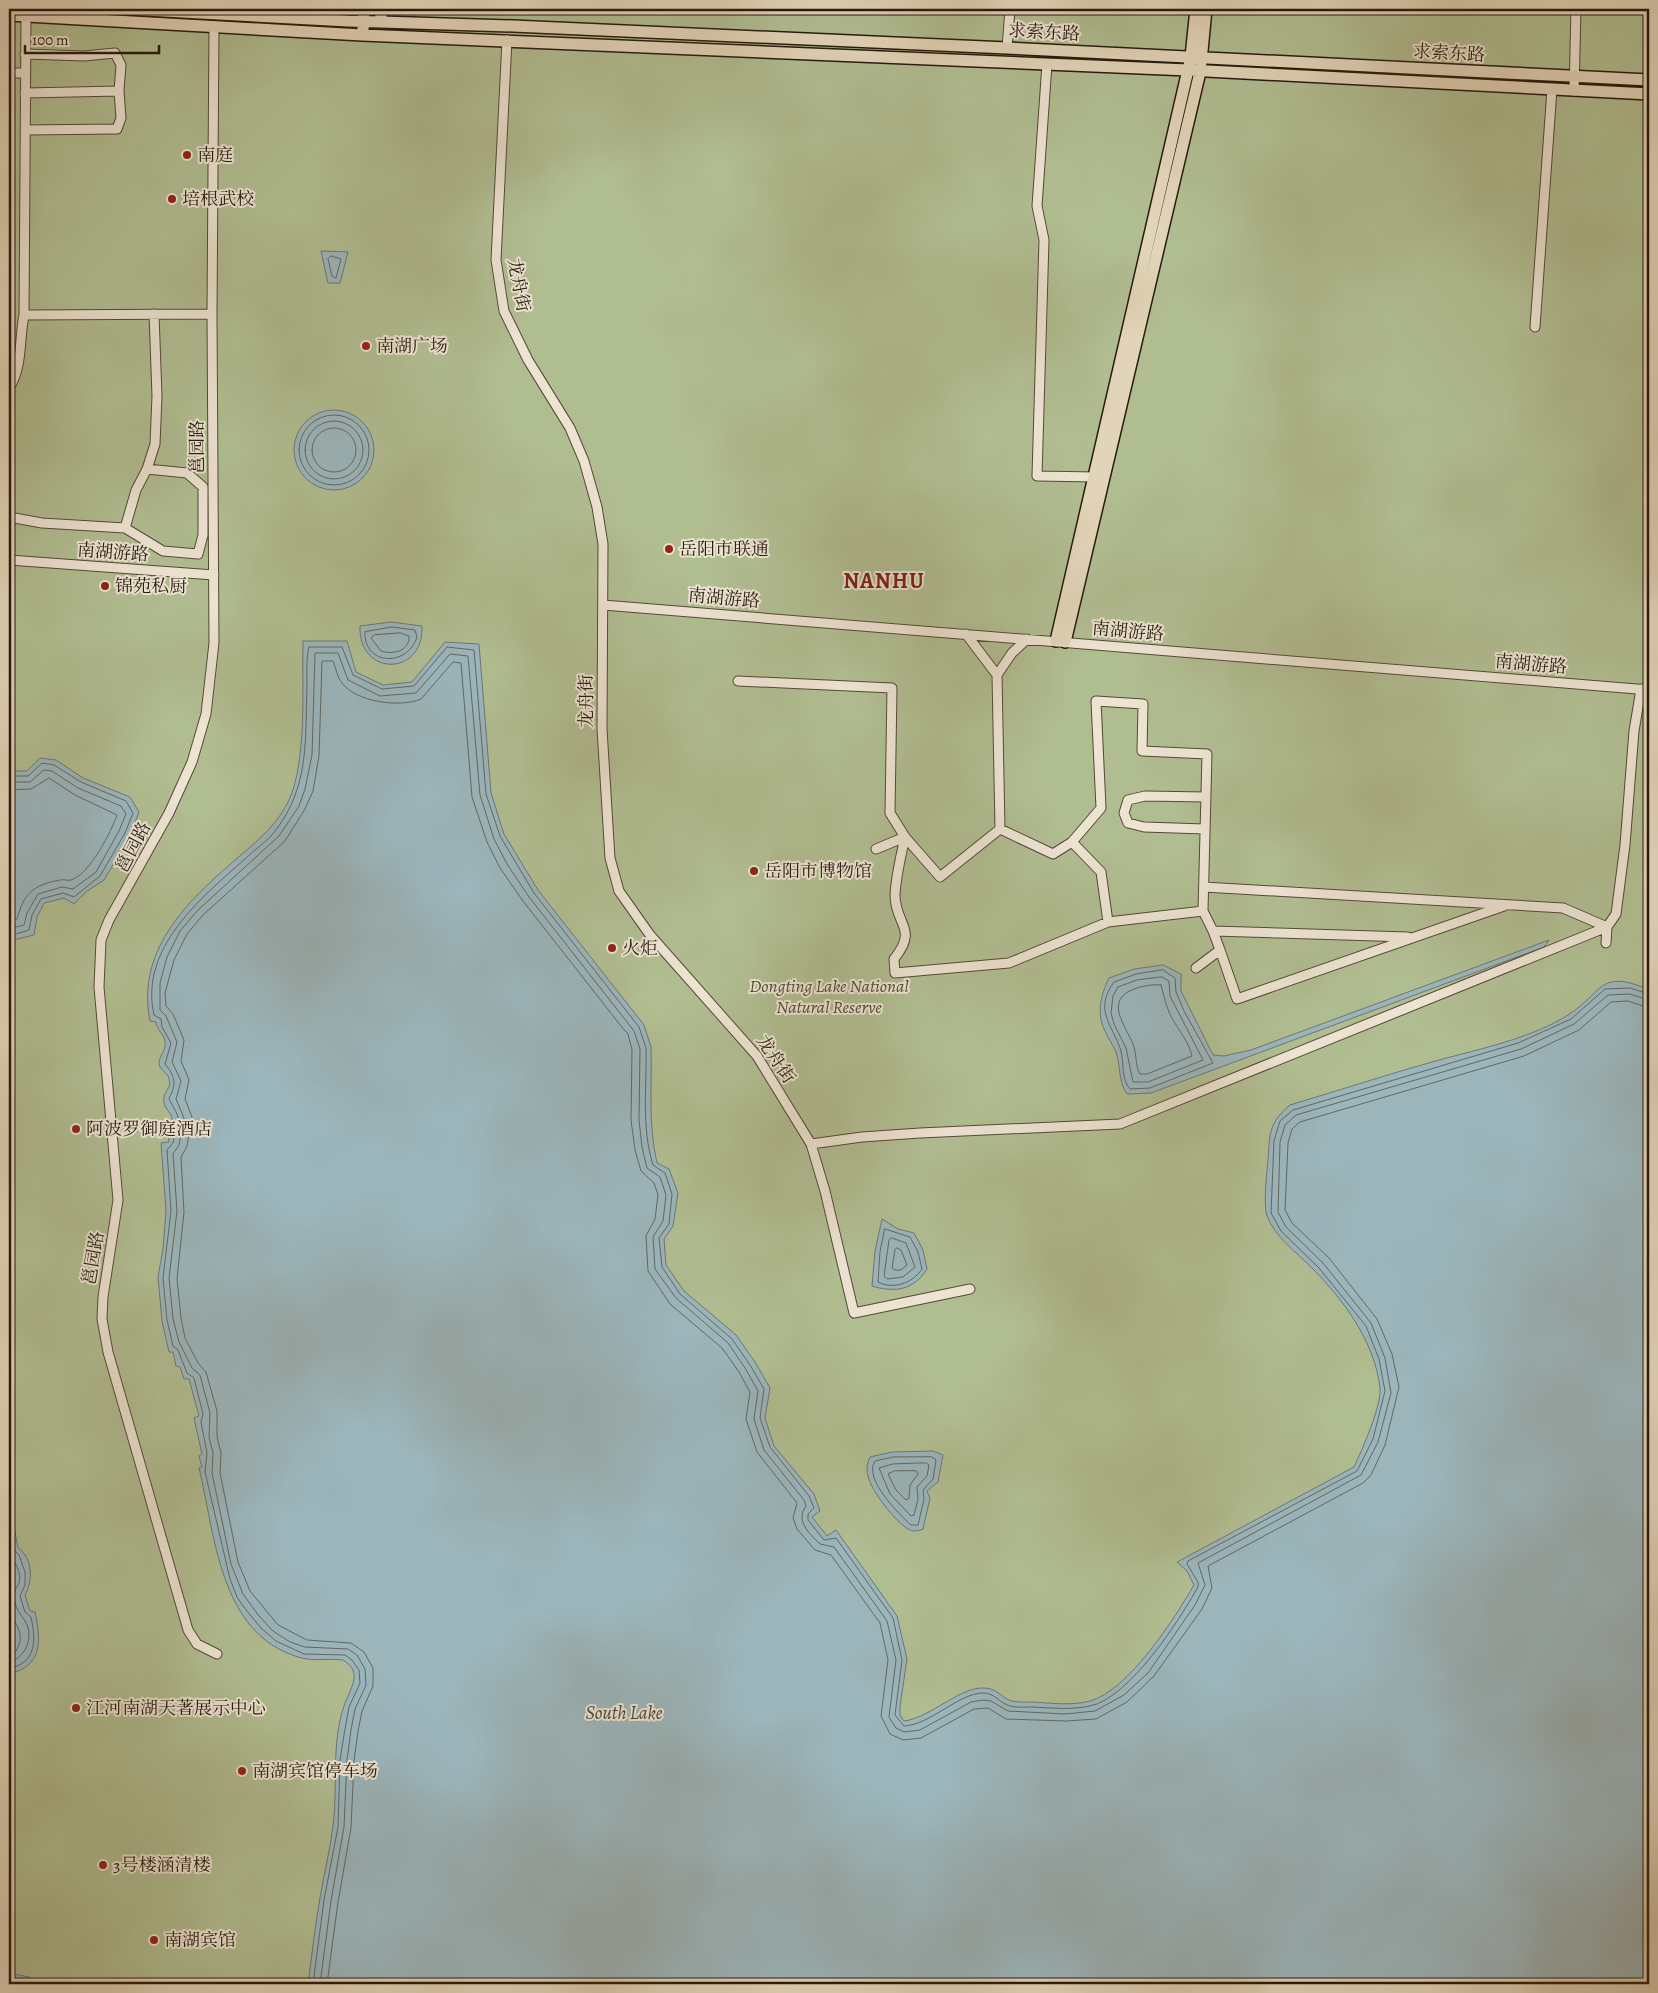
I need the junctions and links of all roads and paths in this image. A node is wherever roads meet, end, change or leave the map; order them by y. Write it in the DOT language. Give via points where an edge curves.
graph roads {
  1 [pos="127,9"];
  2 [pos="348,9"];
  3 [pos="364,9"];
  4 [pos="381,9"];
  5 [pos="1010,9"];
  6 [pos="1196,9"];
  7 [pos="1206,9"];
  8 [pos="1576,9"];
  9 [pos="330,14"];
  10 [pos="9,15"];
  11 [pos="26,16"];
  12 [pos="363,21"];
  13 [pos="348,22"];
  14 [pos="381,22"];
  15 [pos="214,26"];
  16 [pos="347,34"];
  17 [pos="362,36"];
  18 [pos="507,40"];
  19 [pos="1007,48"];
  20 [pos="25,54"];
  21 [pos="1196,57"];
  22 [pos="1047,64"];
  23 [pos="1194,71"];
  24 [pos="9,73"];
  25 [pos="25,73"];
  26 [pos="1575,76"];
  27 [pos="1649,80"];
  28 [pos="1552,89"];
  29 [pos="119,91"];
  30 [pos="1574,91"];
  31 [pos="25,93"];
  32 [pos="1649,94"];
  33 [pos="25,130"];
  34 [pos="154,314"];
  35 [pos="212,314"];
  36 [pos="24,315"];
  37 [pos="1534,327"];
  38 [pos="9,388"];
  39 [pos="147,469"];
  40 [pos="1096,477"];
  41 [pos="9,516"];
  42 [pos="125,528"];
  43 [pos="9,560"];
  44 [pos="214,576"];
  45 [pos="604,605"];
  46 [pos="966,634"];
  47 [pos="1027,639"];
  48 [pos="1061,642"];
  49 [pos="997,675"];
  50 [pos="738,681"];
  51 [pos="1645,689"];
  52 [pos="1206,797"];
  53 [pos="1000,829"];
  54 [pos="1205,829"];
  55 [pos="905,837"];
  56 [pos="1072,842"];
  57 [pos="876,849"];
  58 [pos="1204,887"];
  59 [pos="1509,905"];
  60 [pos="1203,911"];
  61 [pos="1108,922"];
  62 [pos="1607,926"];
  63 [pos="1213,930"];
  64 [pos="1415,937"];
  65 [pos="1606,943"];
  66 [pos="1220,950"];
  67 [pos="1196,968"];
  68 [pos="811,1144"];
  69 [pos="970,1289"];
  70 [pos="217,1654"];
  1 -- 9 [label="main road, 求索东路"];
  2 -- 13 [label="main road"];
  3 -- 12 [label="main road"];
  4 -- 14 [label="main road"];
  5 -- 19 [label="street"];
  6 -- 21 [label="main road"];
  7 -- 21 [label="main road"];
  8 -- 26 [label="street"];
  9 -- 13 [label="main road, 求索东路"];
  10 -- 11 [label="main road, 求索东路"];
  11 -- 15 [label="main road, 求索东路"];
  11 -- 20 [label="street"];
  12 -- 13 [label="main road, 求索东路"];
  12 -- 14 [label="main road, 求索东路"];
  12 -- 17 [label="main road"];
  13 -- 16 [label="main road"];
  14 -- 19 [label="main road, 求索东路"];
  15 -- 16 [label="main road, 求索东路"];
  15 -- 35 [label="street, 邕园路"];
  16 -- 17 [label="main road, 求索东路"];
  17 -- 18 [label="main road, 求索东路"];
  18 -- 22 [label="main road, 求索东路"];
  18 -- 45 [label="street, 龙舟街" via="496,260 504,311 528,360 570,428 584,461 603,544"];
  19 -- 21 [label="main road, 求索东路"];
  20 -- 25 [label="street"];
  20 -- 29 [label="street" via="84,56 115,53 120,65"];
  21 -- 23 [label="main road"];
  21 -- 26 [label="main road, 求索东路"];
  22 -- 23 [label="main road, 求索东路"];
  22 -- 40 [label="street" via="1037,206 1044,240 1037,476"];
  23 -- 28 [label="main road, 求索东路"];
  23 -- 40 [label="main road"];
  23 -- 48 [label="main road"];
  24 -- 25 [label="street"];
  25 -- 31 [label="street"];
  26 -- 27 [label="main road, 求索东路"];
  26 -- 30 [label="street"];
  28 -- 30 [label="main road, 求索东路"];
  28 -- 37 [label="street"];
  29 -- 31 [label="street"];
  29 -- 33 [label="street" via="121,118 117,129"];
  30 -- 32 [label="main road, 求索东路"];
  31 -- 33 [label="street"];
  33 -- 36 [label="street"];
  34 -- 35 [label="street"];
  34 -- 36 [label="street"];
  34 -- 39 [label="street" via="156,425 155,444"];
  35 -- 44 [label="street, 邕园路"];
  36 -- 38 [label="street" via="20,358"];
  39 -- 42 [label="street" via="136,490"];
  39 -- 42 [label="street" via="187,474 203,488 203,535 198,554 163,551"];
  40 -- 48 [label="main road"];
  41 -- 42 [label="street" via="42,523"];
  43 -- 44 [label="street, 南湖游路"];
  44 -- 70 [label="street, 邕园路" via="214,643 206,714 192,762 169,813 101,940 99,987 118,1200 102,1319 108,1352 188,1630 197,1644"];
  45 -- 46 [label="street, 南湖游路"];
  45 -- 68 [label="street, 龙舟街" via="602,729 610,858 619,891 650,934 757,1056"];
  46 -- 47 [label="street, 南湖游路"];
  46 -- 49 [label="street"];
  47 -- 48 [label="street, 南湖游路"];
  47 -- 49 [label="street" via="1012,653"];
  48 -- 51 [label="street, 南湖游路"];
  49 -- 53 [label="street"];
  50 -- 55 [label="street" via="892,688 890,813"];
  51 -- 62 [label="street" via="1634,731 1616,914"];
  52 -- 54 [label="street"];
  52 -- 54 [label="street" via="1146,796 1128,800 1124,813 1128,823 1144,827"];
  52 -- 56 [label="street" via="1207,754 1142,751 1143,704 1096,701 1101,808"];
  53 -- 55 [label="street" via="940,877"];
  53 -- 56 [label="street" via="1053,854"];
  54 -- 58 [label="street"];
  55 -- 57 [label="street"];
  55 -- 61 [label="street" via="895,897 906,930 904,947 894,959 895,973 1010,963"];
  56 -- 61 [label="street" via="1101,872"];
  58 -- 59 [label="street"];
  58 -- 60 [label="street"];
  59 -- 62 [label="street" via="1563,908"];
  59 -- 64 [label="street"];
  60 -- 61 [label="street"];
  60 -- 63 [label="street"];
  62 -- 65 [label="street"];
  62 -- 68 [label="street" via="1120,1124 920,1133"];
  63 -- 64 [label="street"];
  63 -- 66 [label="street"];
  64 -- 66 [label="street" via="1237,999"];
  66 -- 67 [label="street"];
  68 -- 69 [label="street, 龙舟街" via="854,1313"];
}
